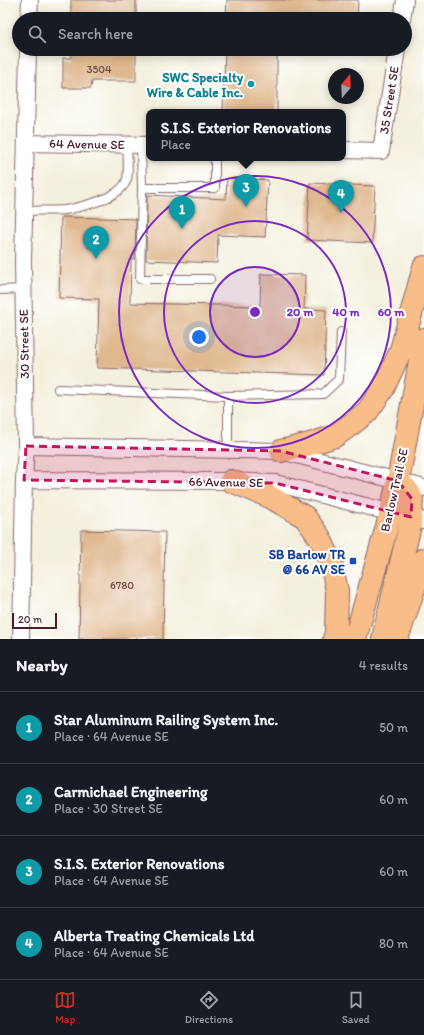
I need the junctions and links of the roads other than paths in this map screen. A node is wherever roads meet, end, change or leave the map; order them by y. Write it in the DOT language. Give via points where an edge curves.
graph roads {
  1 [pos="30,0"];
  2 [pos="405,0"];
  3 [pos="29,12"];
  4 [pos="403,12"];
  5 [pos="28,56"];
  6 [pos="396,56"];
  7 [pos="26,143"];
  8 [pos="139,145"];
  9 [pos="346,150"];
  10 [pos="215,161"];
  11 [pos="142,188"];
  12 [pos="24,211"];
  13 [pos="424,267"];
  14 [pos="210,280"];
  15 [pos="23,289"];
  16 [pos="0,290"];
  17 [pos="341,332"];
  18 [pos="424,339"];
  19 [pos="58,389"];
  20 [pos="228,396"];
  21 [pos="26,446"];
  22 [pos="228,450"];
  23 [pos="281,451"];
  24 [pos="24,480"];
  25 [pos="231,481"];
  26 [pos="398,481"];
  27 [pos="424,488"];
  28 [pos="408,517"];
  29 [pos="424,559"];
  30 [pos="21,639"];
  31 [pos="334,639"];
  32 [pos="355,639"];
  33 [pos="383,639"];
  34 [pos="397,639"];
  1 -- 3 [label="street"];
  2 -- 4 [label="street"];
  5 -- 7 [label="street, 30 Street SE"];
  6 -- 9 [label="street, 35 Street SE" via="381,151"];
  7 -- 8 [label="street, 64 Avenue SE"];
  7 -- 12 [label="street, 30 Street SE"];
  8 -- 11 [label="lane"];
  8 -- 12 [label="lane" via="124,186 114,194 103,200 64,210"];
  10 -- 11 [label="lane" via="215,188"];
  11 -- 14 [label="lane" via="140,279"];
  12 -- 15 [label="street, 30 Street SE"];
  13 -- 23 [label="main road" via="401,350 383,389 367,412 335,436"];
  15 -- 16 [label="lane"];
  15 -- 21 [label="street, 30 Street SE"];
  17 -- 20 [label="lane" via="340,379 323,394"];
  18 -- 26 [label="main road, Barlow Trail SE"];
  19 -- 20 [label="lane"];
  20 -- 22 [label="lane"];
  21 -- 22 [label="street"];
  21 -- 24 [label="street, 30 Street SE"];
  22 -- 23 [label="street"];
  23 -- 26 [label="street"];
  24 -- 25 [label="street, 66 Avenue SE"];
  24 -- 30 [label="street, 30 Street SE"];
  25 -- 28 [label="street, 66 Avenue SE" via="275,483"];
  25 -- 31 [label="main road" via="270,497 305,517 320,538 331,562 336,591"];
  26 -- 27 [label="street"];
  26 -- 28 [label="main road, Barlow Trail SE"];
  28 -- 32 [label="main road, Barlow Trail SE"];
  28 -- 33 [label="main road" via="410,526"];
  29 -- 34 [label="main road"];
}
